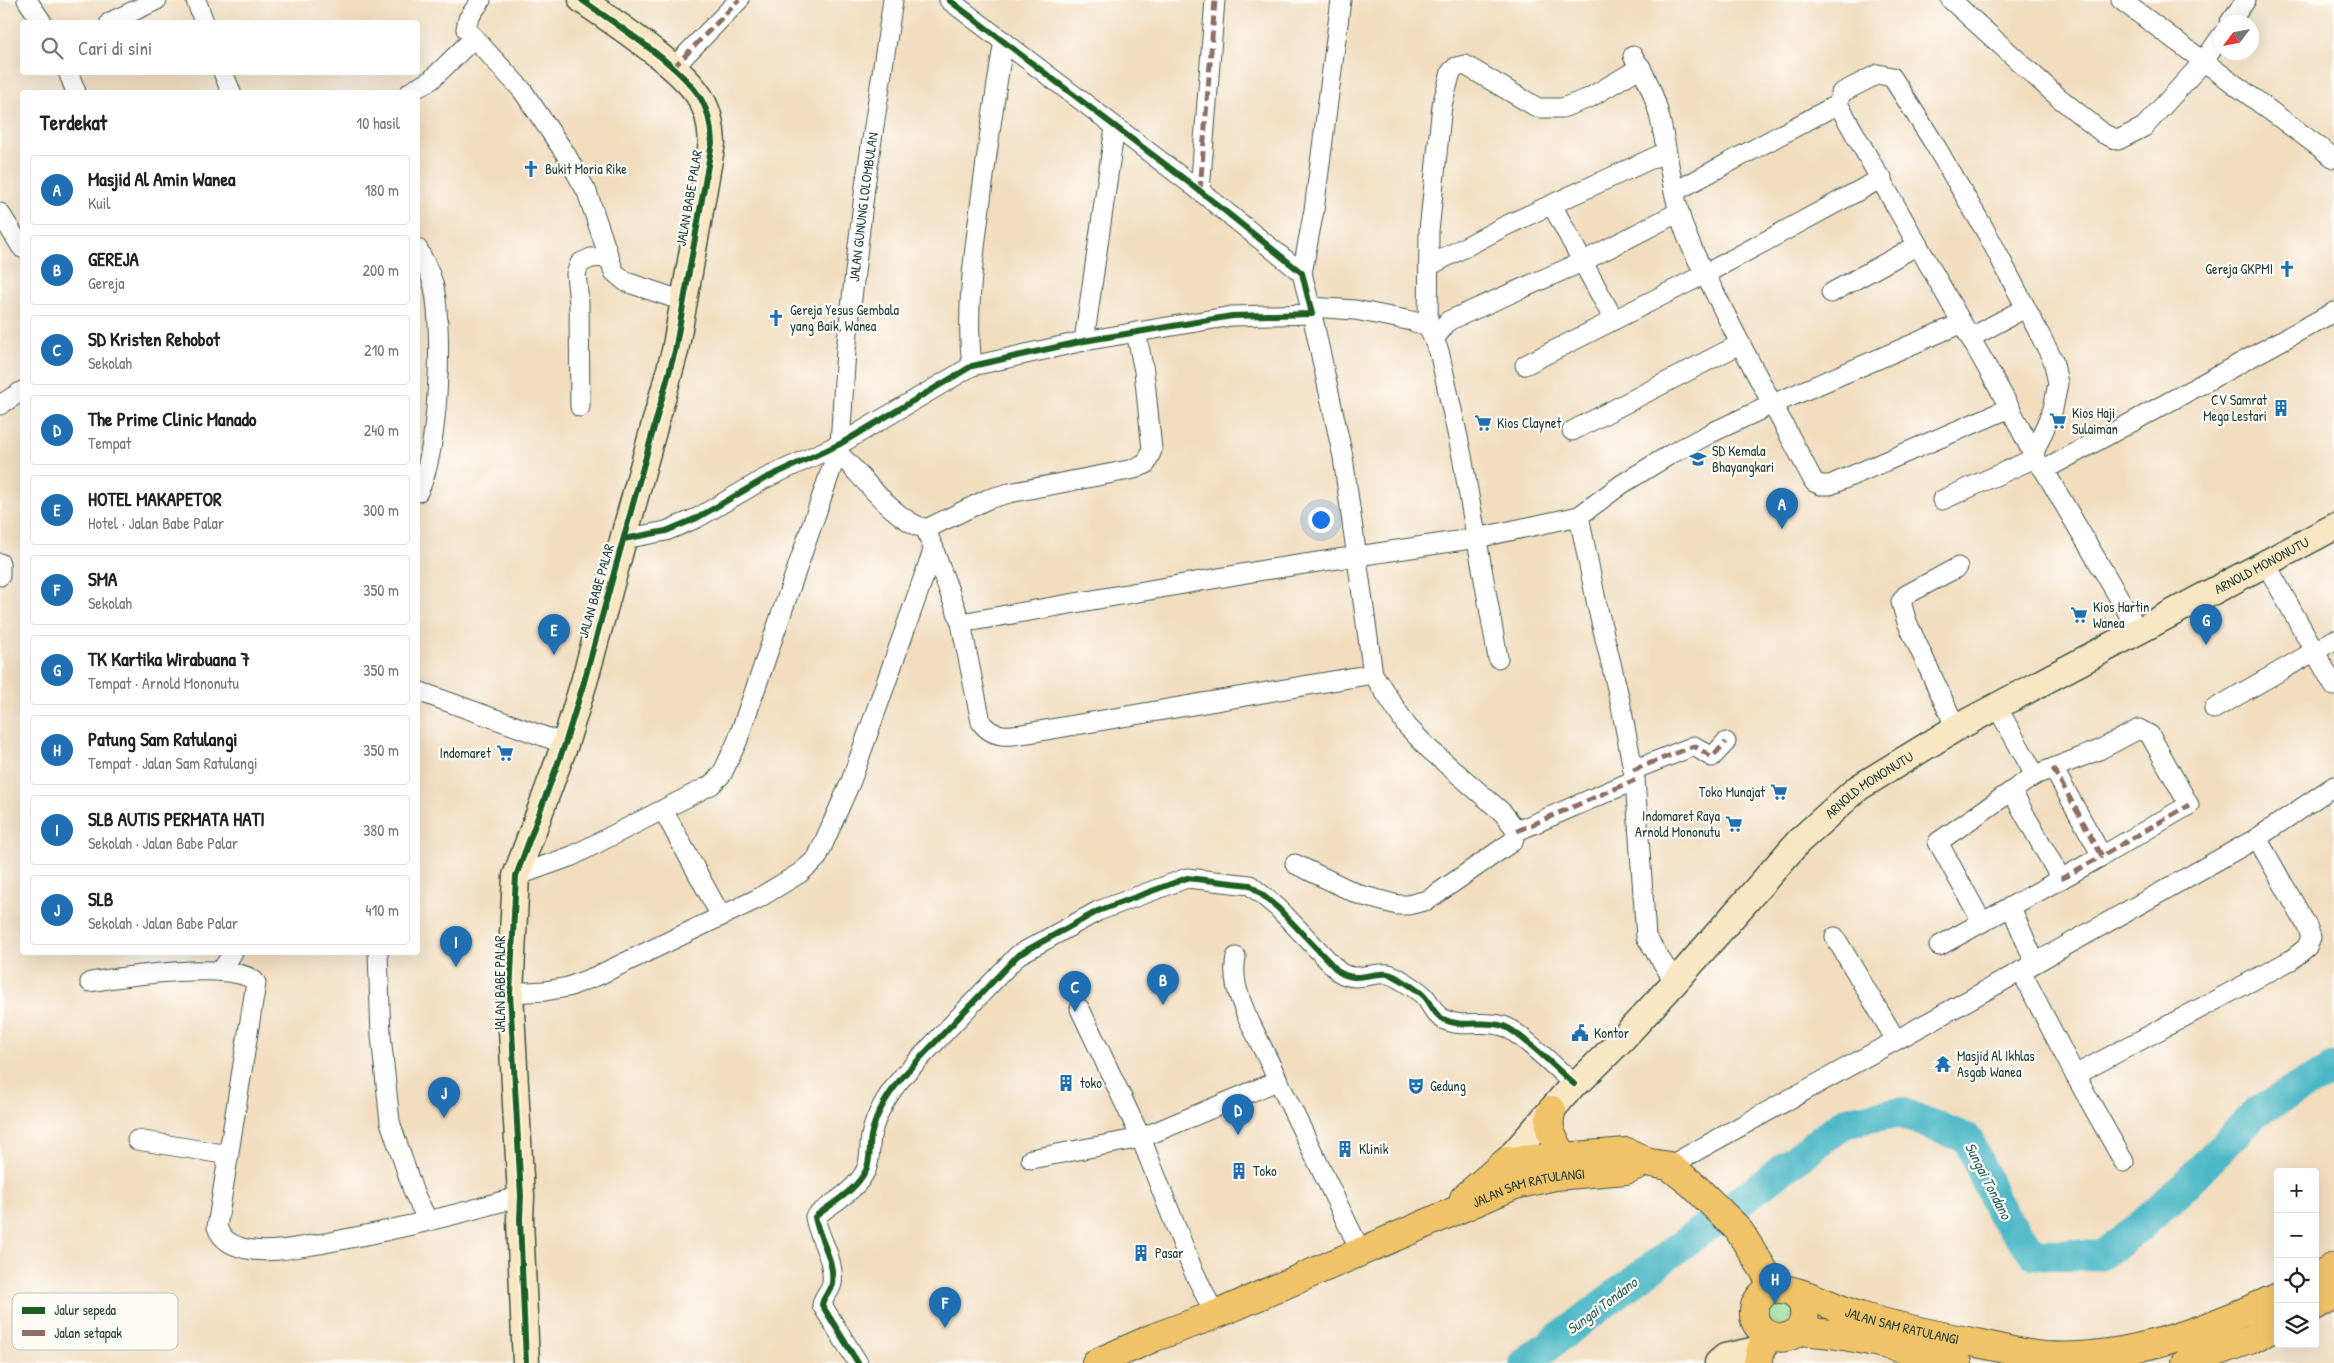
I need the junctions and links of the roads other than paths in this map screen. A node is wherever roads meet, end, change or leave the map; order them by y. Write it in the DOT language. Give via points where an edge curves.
graph roads {
  1 [pos="27,0"];
  2 [pos="157,0"];
  3 [pos="196,0"];
  4 [pos="481,0"];
  5 [pos="582,0"];
  6 [pos="739,0"];
  7 [pos="893,0"];
  8 [pos="949,0"];
  9 [pos="1215,0"];
  10 [pos="1342,0"];
  11 [pos="1951,0"];
  12 [pos="2121,0"];
  13 [pos="2246,0"];
  14 [pos="2235,15"];
  15 [pos="41,20"];
  16 [pos="114,20"];
  17 [pos="203,20"];
  18 [pos="474,38"];
  19 [pos="1004,41"];
  20 [pos="2214,46"];
  21 [pos="2203,62"];
  22 [pos="673,68"];
  23 [pos="69,75"];
  24 [pos="224,75"];
  25 [pos="75,90"];
  26 [pos="230,90"];
  27 [pos="414,90"];
  28 [pos="1838,104"];
  29 [pos="1115,127"];
  30 [pos="1666,152"];
  31 [pos="2334,158"];
  32 [pos="1882,178"];
  33 [pos="1200,190"];
  34 [pos="1674,192"];
  35 [pos="1552,205"];
  36 [pos="1680,212"];
  37 [pos="0,213"];
  38 [pos="20,245"];
  39 [pos="1918,245"];
  40 [pos="420,253"];
  41 [pos="608,257"];
  42 [pos="1582,262"];
  43 [pos="1429,266"];
  44 [pos="1302,273"];
  45 [pos="1705,274"];
  46 [pos="1831,293"];
  47 [pos="683,301"];
  48 [pos="2026,308"];
  49 [pos="1311,311"];
  50 [pos="2334,312"];
  51 [pos="1614,320"];
  52 [pos="1966,331"];
  53 [pos="1136,332"];
  54 [pos="1431,333"];
  55 [pos="1084,340"];
  56 [pos="1740,344"];
  57 [pos="1525,365"];
  58 [pos="972,366"];
  59 [pos="20,392"];
  60 [pos="1773,404"];
  61 [pos="0,406"];
  62 [pos="580,407"];
  63 [pos="2010,408"];
  64 [pos="1572,431"];
  65 [pos="839,449"];
  66 [pos="2037,461"];
  67 [pos="420,487"];
  68 [pos="1942,500"];
  69 [pos="1579,516"];
  70 [pos="2334,528"];
  71 [pos="926,529"];
  72 [pos="1477,538"];
  73 [pos="624,539"];
  74 [pos="934,548"];
  75 [pos="1357,556"];
  76 [pos="0,563"];
  77 [pos="2266,564"];
  78 [pos="1958,566"];
  79 [pos="0,576"];
  80 [pos="961,623"];
  81 [pos="2138,630"];
  82 [pos="2334,640"];
  83 [pos="2316,650"];
  84 [pos="1498,658"];
  85 [pos="1373,674"];
  86 [pos="2334,686"];
  87 [pos="420,692"];
  88 [pos="1997,707"];
  89 [pos="2214,709"];
  90 [pos="1956,728"];
  91 [pos="1726,742"];
  92 [pos="565,744"];
  93 [pos="2053,768"];
  94 [pos="1634,775"];
  95 [pos="2035,775"];
  96 [pos="2334,786"];
  97 [pos="2012,792"];
  98 [pos="663,810"];
  99 [pos="1517,831"];
  100 [pos="2256,838"];
  101 [pos="2102,856"];
  102 [pos="1295,864"];
  103 [pos="516,876"];
  104 [pos="2061,879"];
  105 [pos="2011,906"];
  106 [pos="721,916"];
  107 [pos="1982,922"];
  108 [pos="1835,938"];
  109 [pos="1939,946"];
  110 [pos="231,955"];
  111 [pos="378,955"];
  112 [pos="1236,958"];
  113 [pos="2028,967"];
  114 [pos="222,970"];
  115 [pos="90,982"];
  116 [pos="1675,982"];
  117 [pos="510,993"];
  118 [pos="1080,1009"];
  119 [pos="1896,1040"];
  120 [pos="2075,1075"];
  121 [pos="1278,1081"];
  122 [pos="1574,1084"];
  123 [pos="1552,1110"];
  124 [pos="1141,1138"];
  125 [pos="137,1140"];
  126 [pos="229,1156"];
  127 [pos="1564,1156"];
  128 [pos="1031,1159"];
  129 [pos="2124,1162"];
  130 [pos="1657,1164"];
  131 [pos="1508,1171"];
  132 [pos="521,1196"];
  133 [pos="428,1221"];
  134 [pos="1361,1252"];
  135 [pos="2334,1267"];
  136 [pos="2319,1275"];
  137 [pos="1784,1289"];
  138 [pos="2334,1295"];
  139 [pos="2274,1299"];
  140 [pos="2319,1304"];
  141 [pos="1215,1315"];
  142 [pos="2274,1327"];
  143 [pos="1797,1331"];
  144 [pos="1763,1349"];
  145 [pos="526,1363"];
  146 [pos="858,1363"];
  147 [pos="1096,1363"];
  148 [pos="1718,1363"];
  149 [pos="1958,1363"];
  150 [pos="2186,1363"];
  1 -- 15 [label="street"];
  2 -- 16 [label="street"];
  3 -- 17 [label="street"];
  4 -- 18 [label="street" via="465,26"];
  5 -- 22 [label="street, JALAN BABE PALAR"];
  6 -- 22 [label="street"];
  7 -- 65 [label="street, JALAN GUNUNG LOLOMBULAN" via="865,186 846,350"];
  8 -- 19 [label="street"];
  9 -- 33 [label="street"];
  10 -- 44 [label="street" via="1314,210"];
  11 -- 21 [label="street" via="2058,97 2104,134 2118,140 2144,127"];
  12 -- 21 [label="street"];
  13 -- 14 [label="street"];
  18 -- 27 [label="street" via="431,80"];
  18 -- 41 [label="street" via="522,90 565,153 587,192"];
  19 -- 29 [label="street"];
  19 -- 58 [label="street" via="972,268 968,334"];
  20 -- 21 [label="street"];
  21 -- 31 [label="street"];
  22 -- 47 [label="street, JALAN BABE PALAR" via="691,85 704,104 712,143"];
  23 -- 25 [label="street"];
  24 -- 26 [label="street"];
  28 -- 32 [label="street"];
  28 -- 34 [label="street"];
  28 -- 48 [label="street" via="1841,93 1878,74 1892,77 1984,229"];
  29 -- 33 [label="street"];
  29 -- 55 [label="street"];
  30 -- 34 [label="street"];
  30 -- 35 [label="street"];
  30 -- 43 [label="street" via="1651,85 1637,62 1589,98 1562,108 1538,108 1465,65 1456,67 1451,72 1442,105 1429,231"];
  32 -- 39 [label="street"];
  32 -- 45 [label="street"];
  33 -- 44 [label="street"];
  34 -- 36 [label="street"];
  35 -- 42 [label="street"];
  35 -- 43 [label="street"];
  36 -- 42 [label="street"];
  36 -- 45 [label="street"];
  37 -- 38 [label="street"];
  39 -- 46 [label="street"];
  39 -- 52 [label="street"];
  40 -- 67 [label="street" via="434,286 439,329 434,428 428,467"];
  41 -- 47 [label="street" via="614,272 626,282"];
  41 -- 62 [label="street" via="591,258 580,263 576,274"];
  42 -- 51 [label="street"];
  42 -- 54 [label="street" via="1448,322"];
  43 -- 54 [label="street"];
  44 -- 49 [label="street"];
  45 -- 51 [label="street"];
  45 -- 56 [label="street"];
  47 -- 73 [label="street, JALAN BABE PALAR" via="675,351"];
  48 -- 52 [label="street"];
  48 -- 66 [label="street" via="2053,360 2058,383"];
  49 -- 53 [label="street" via="1232,316"];
  49 -- 54 [label="street" via="1369,312 1412,321"];
  49 -- 75 [label="street" via="1343,457"];
  50 -- 66 [label="street"];
  51 -- 57 [label="street"];
  52 -- 60 [label="street"];
  52 -- 63 [label="street"];
  53 -- 55 [label="street"];
  53 -- 71 [label="street" via="1144,371 1152,450 1146,464 988,499"];
  54 -- 72 [label="street" via="1448,388"];
  55 -- 58 [label="street"];
  56 -- 60 [label="street"];
  56 -- 64 [label="street"];
  58 -- 65 [label="street"];
  59 -- 61 [label="street"];
  60 -- 63 [label="street" via="1814,482 1821,485 1830,485"];
  60 -- 69 [label="street" via="1671,454 1622,484"];
  63 -- 66 [label="street"];
  65 -- 71 [label="street" via="892,507 907,520"];
  65 -- 73 [label="street" via="764,479 676,527"];
  65 -- 98 [label="street, JALAN GUNUNG LOLOMBULAN" via="737,742 722,774 711,785"];
  66 -- 68 [label="street"];
  66 -- 81 [label="street"];
  69 -- 72 [label="street"];
  69 -- 94 [label="street"];
  70 -- 77 [label="street, ARNOLD MONONUTU"];
  71 -- 74 [label="street"];
  72 -- 75 [label="street"];
  72 -- 84 [label="street"];
  73 -- 92 [label="street, JALAN BABE PALAR"];
  74 -- 80 [label="street"];
  74 -- 106 [label="street" via="851,781 817,858 779,887"];
  75 -- 80 [label="street"];
  75 -- 85 [label="street"];
  76 -- 79 [label="street"];
  77 -- 81 [label="street, ARNOLD MONONUTU"];
  77 -- 83 [label="street"];
  78 -- 90 [label="street" via="1906,595 1901,602"];
  80 -- 85 [label="street" via="981,722 994,734 1005,736 1164,712"];
  81 -- 88 [label="street, ARNOLD MONONUTU"];
  82 -- 83 [label="street"];
  83 -- 86 [label="street"];
  83 -- 89 [label="street"];
  85 -- 99 [label="street" via="1407,726 1503,813"];
  87 -- 92 [label="street"];
  88 -- 90 [label="street, ARNOLD MONONUTU"];
  88 -- 95 [label="street"];
  90 -- 116 [label="street, ARNOLD MONONUTU" via="1858,788 1825,816 1799,840"];
  91 -- 94 [label="street" via="1712,757 1694,746"];
  92 -- 103 [label="street, JALAN BABE PALAR"];
  93 -- 95 [label="street"];
  93 -- 101 [label="street"];
  93 -- 101 [label="street" via="2099,750 2139,728 2150,735 2175,779 2189,805"];
  94 -- 99 [label="street"];
  94 -- 116 [label="street" via="1646,937"];
  95 -- 97 [label="street"];
  96 -- 100 [label="street"];
  97 -- 104 [label="street"];
  97 -- 107 [label="street" via="1938,842"];
  98 -- 103 [label="street, JALAN GUNUNG LOLOMBULAN" via="572,856"];
  98 -- 106 [label="street"];
  99 -- 102 [label="street" via="1513,840 1428,900 1408,905 1360,895"];
  100 -- 113 [label="street"];
  100 -- 120 [label="street" via="2307,926 2311,937 2306,947 2291,960"];
  101 -- 104 [label="street"];
  103 -- 117 [label="street, JALAN BABE PALAR"];
  104 -- 105 [label="street"];
  105 -- 107 [label="street"];
  105 -- 113 [label="street"];
  106 -- 117 [label="street" via="618,967 568,987"];
  107 -- 109 [label="street"];
  108 -- 119 [label="street"];
  110 -- 114 [label="street"];
  111 -- 133 [label="street" via="381,1036 390,1122 414,1193"];
  112 -- 121 [label="street" via="1233,971 1235,987"];
  113 -- 119 [label="street"];
  113 -- 120 [label="street"];
  114 -- 115 [label="street" via="139,974"];
  114 -- 126 [label="street" via="250,978 256,986"];
  116 -- 122 [label="street, ARNOLD MONONUTU"];
  117 -- 132 [label="street, JALAN BABE PALAR"];
  118 -- 124 [label="street"];
  119 -- 130 [label="street"];
  120 -- 129 [label="street"];
  121 -- 124 [label="street"];
  121 -- 134 [label="street"];
  122 -- 123 [label="street, ARNOLD MONONUTU"];
  122 -- 146 [label="street" via="1504,1026 1468,1025 1441,1019 1424,995 1388,974 1358,978 1339,972 1278,908 1250,885 1187,878 1098,911 1018,955 904,1075 887,1095 873,1129 869,1158 862,1175 851,1190 815,1217 832,1267 832,1286 822,1305"];
  123 -- 127 [label="main road" via="1548,1122"];
  123 -- 131 [label="street, ARNOLD MONONUTU"];
  124 -- 128 [label="street"];
  124 -- 141 [label="street" via="1192,1268"];
  125 -- 126 [label="street"];
  126 -- 133 [label="street" via="217,1227 223,1238 238,1247 253,1250 291,1248"];
  127 -- 130 [label="main road" via="1627,1152"];
  127 -- 131 [label="main road"];
  130 -- 131 [label="main road, JALAN SAM RATULANGI" via="1548,1177"];
  130 -- 137 [label="main road" via="1706,1198 1738,1229"];
  131 -- 134 [label="main road, JALAN SAM RATULANGI" via="1435,1221"];
  132 -- 133 [label="street"];
  132 -- 145 [label="street, JALAN BABE PALAR"];
  134 -- 141 [label="main road, JALAN SAM RATULANGI"];
  135 -- 136 [label="main road"];
  137 -- 139 [label="main road, JALAN SAM RATULANGI" via="1868,1318 1938,1336 2044,1356 2128,1349 2238,1316"];
  137 -- 143 [label="main road" via="1799,1297 1804,1311"];
  137 -- 144 [label="main road" via="1767,1290 1754,1310"];
  138 -- 140 [label="main road"];
  141 -- 147 [label="main road, JALAN SAM RATULANGI"];
  142 -- 150 [label="main road" via="2250,1340"];
  143 -- 144 [label="main road"];
  143 -- 149 [label="main road" via="1854,1337"];
  144 -- 148 [label="street" via="1725,1357"];
}
